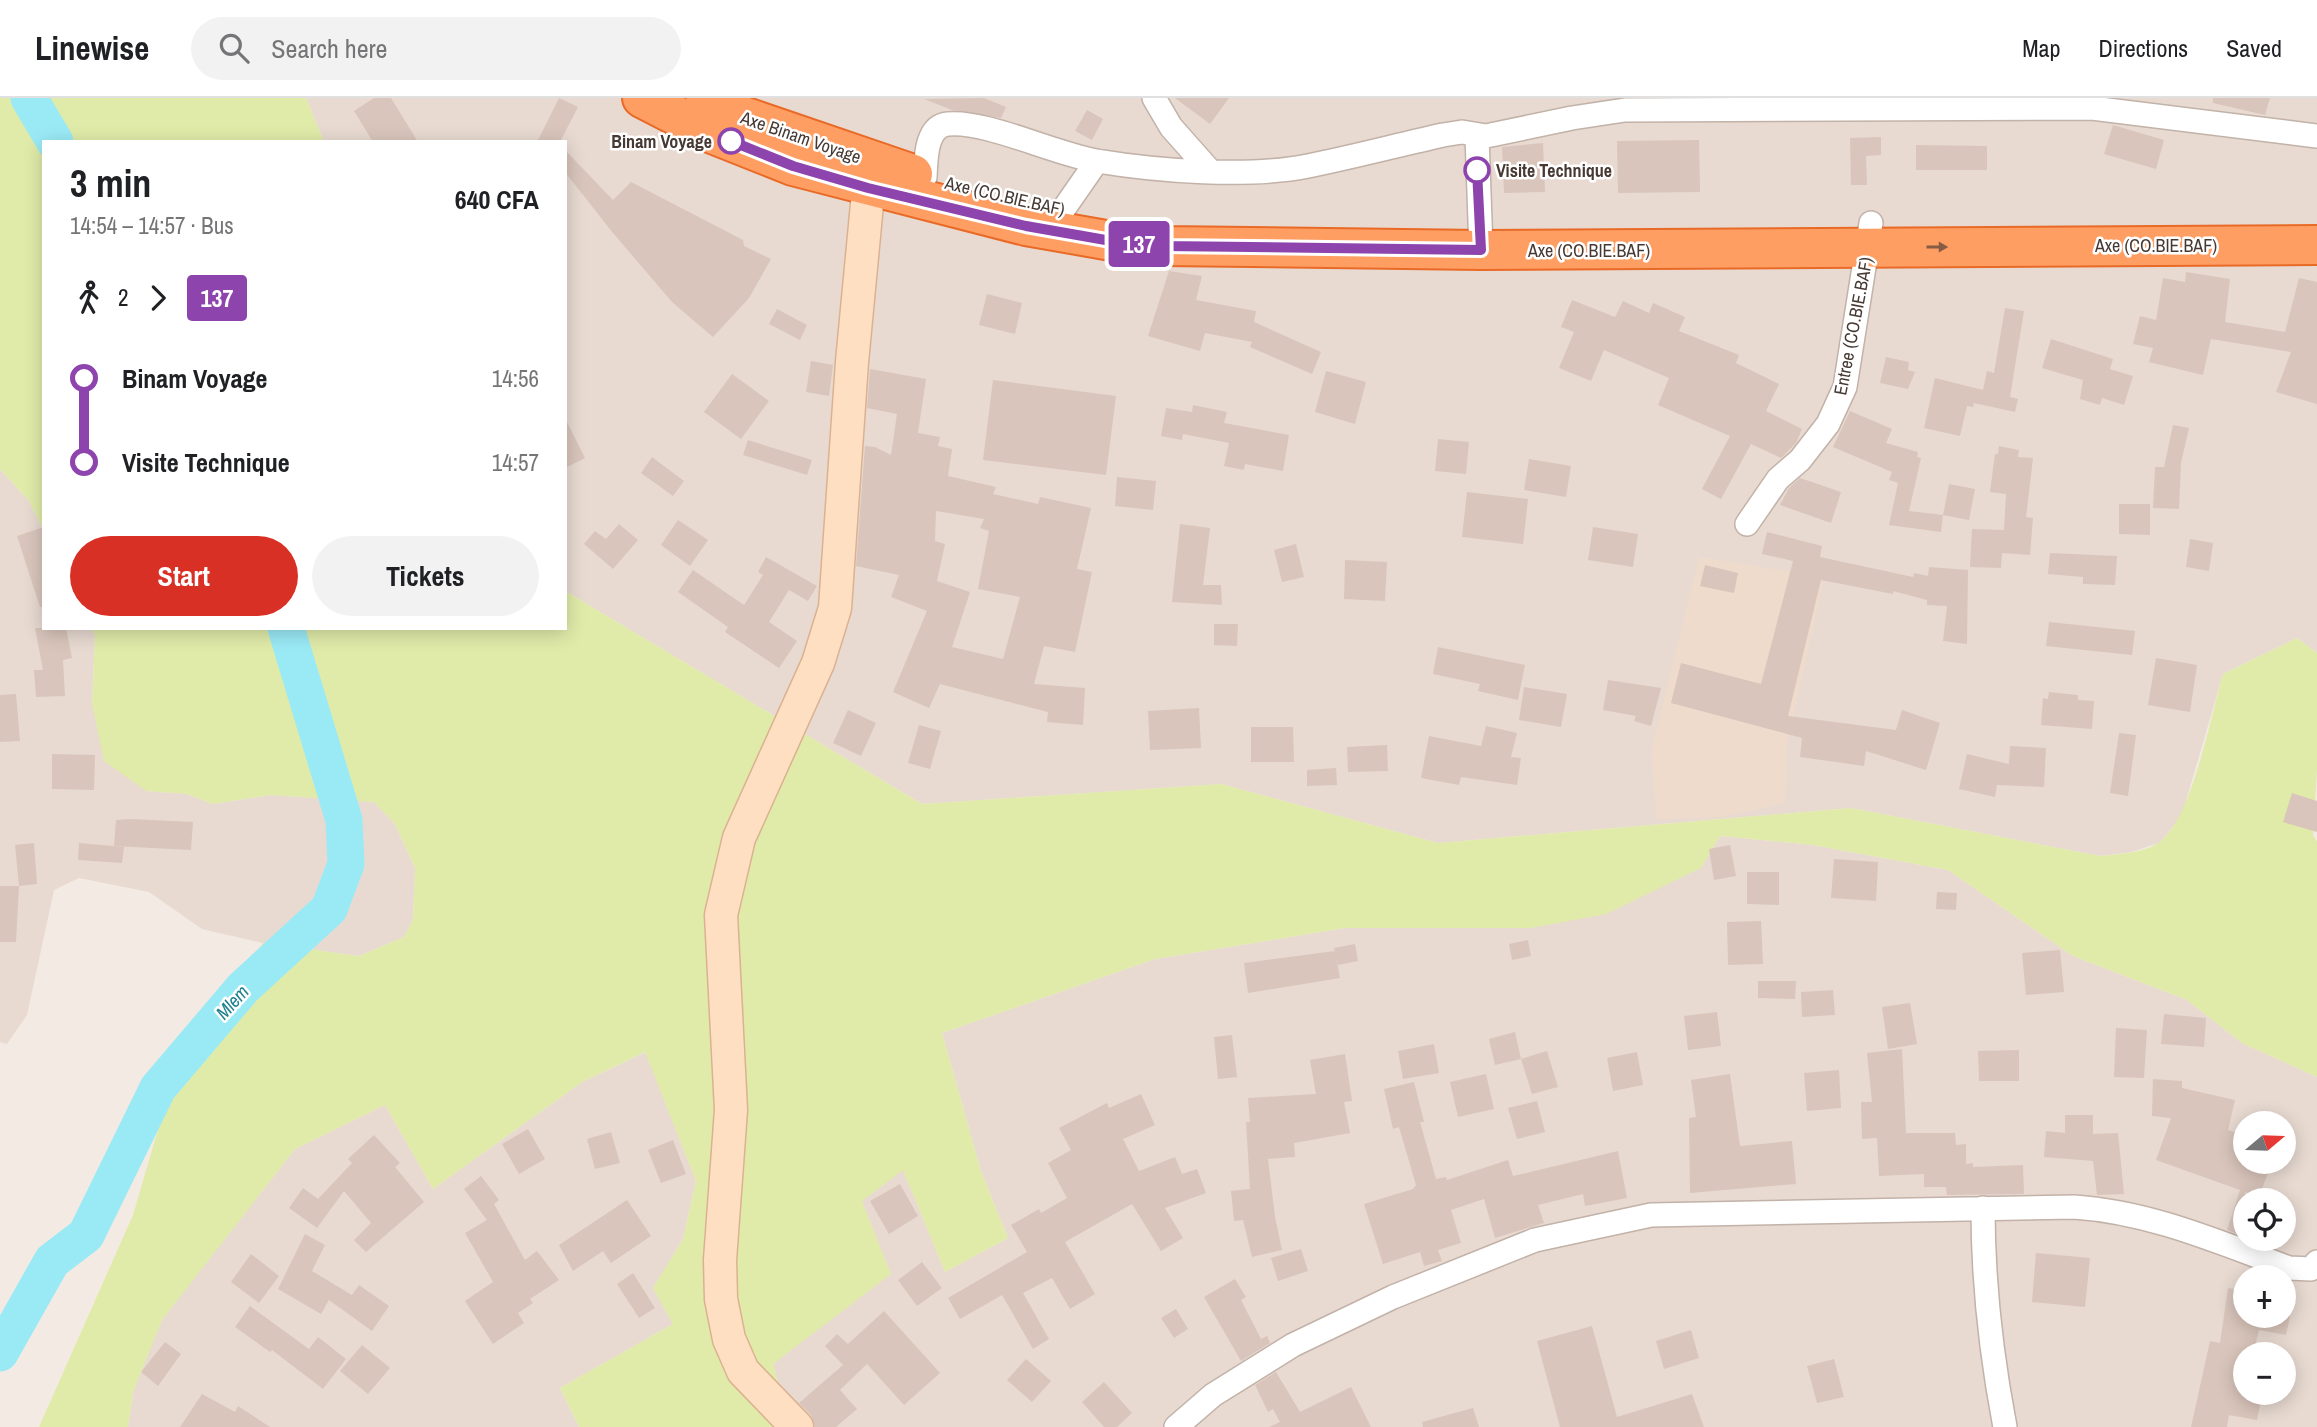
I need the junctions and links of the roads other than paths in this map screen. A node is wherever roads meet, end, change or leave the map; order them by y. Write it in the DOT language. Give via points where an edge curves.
graph roads {
  1 [pos="642,98"];
  2 [pos="693,98"];
  3 [pos="1154,98"];
  4 [pos="2045,102"];
  5 [pos="1476,136"];
  6 [pos="2317,136"];
  7 [pos="1097,161"];
  8 [pos="1210,171"];
  9 [pos="869,174"];
  10 [pos="925,177"];
  11 [pos="1063,210"];
  12 [pos="2317,224"];
  13 [pos="2027,234"];
  14 [pos="1870,235"];
  15 [pos="1480,239"];
  16 [pos="2317,245"];
  17 [pos="1747,524"];
  18 [pos="1983,1208"];
  19 [pos="2317,1262"];
  20 [pos="796,1427"];
  21 [pos="1176,1427"];
  22 [pos="2005,1427"];
  1 -- 9 [label="highway, Axe Binam Voyage" via="710,133 793,166"];
  2 -- 9 [label="highway, Axe Binam Voyage"];
  3 -- 8 [label="street" via="1171,127"];
  4 -- 5 [label="street" via="1625,110"];
  4 -- 6 [label="street"];
  5 -- 8 [label="street" via="1462,132 1443,135 1306,167"];
  5 -- 15 [label="street"];
  7 -- 8 [label="street"];
  7 -- 10 [label="street" via="993,131 948,124 937,129 931,139"];
  7 -- 11 [label="street"];
  9 -- 10 [label="highway, Axe (CO.BIE.BAF)"];
  9 -- 15 [label="highway, Axe (CO.BIE.BAF)" via="1026,226 1117,242 1163,246"];
  9 -- 20 [label="street" via="835,608 818,663 739,838 721,915 731,1110 721,1300 729,1339 743,1371"];
  10 -- 11 [label="highway, Axe (CO.BIE.BAF)"];
  11 -- 15 [label="highway, Axe (CO.BIE.BAF)" via="1165,223"];
  12 -- 13 [label="highway, Axe (CO.BIE.BAF)"];
  13 -- 14 [label="highway, Axe (CO.BIE.BAF)"];
  13 -- 16 [label="highway, Axe (CO.BIE.BAF)"];
  14 -- 15 [label="highway, Axe (CO.BIE.BAF)"];
  14 -- 17 [label="street, Entree (CO.BIE.BAF)" via="1845,387 1836,409"];
  18 -- 19 [label="street" via="2113,1209 2173,1225 2289,1268 2303,1271"];
  18 -- 21 [label="street" via="1651,1214 1535,1240 1393,1297 1293,1345 1213,1395"];
  18 -- 22 [label="street" via="1985,1297"];
}
